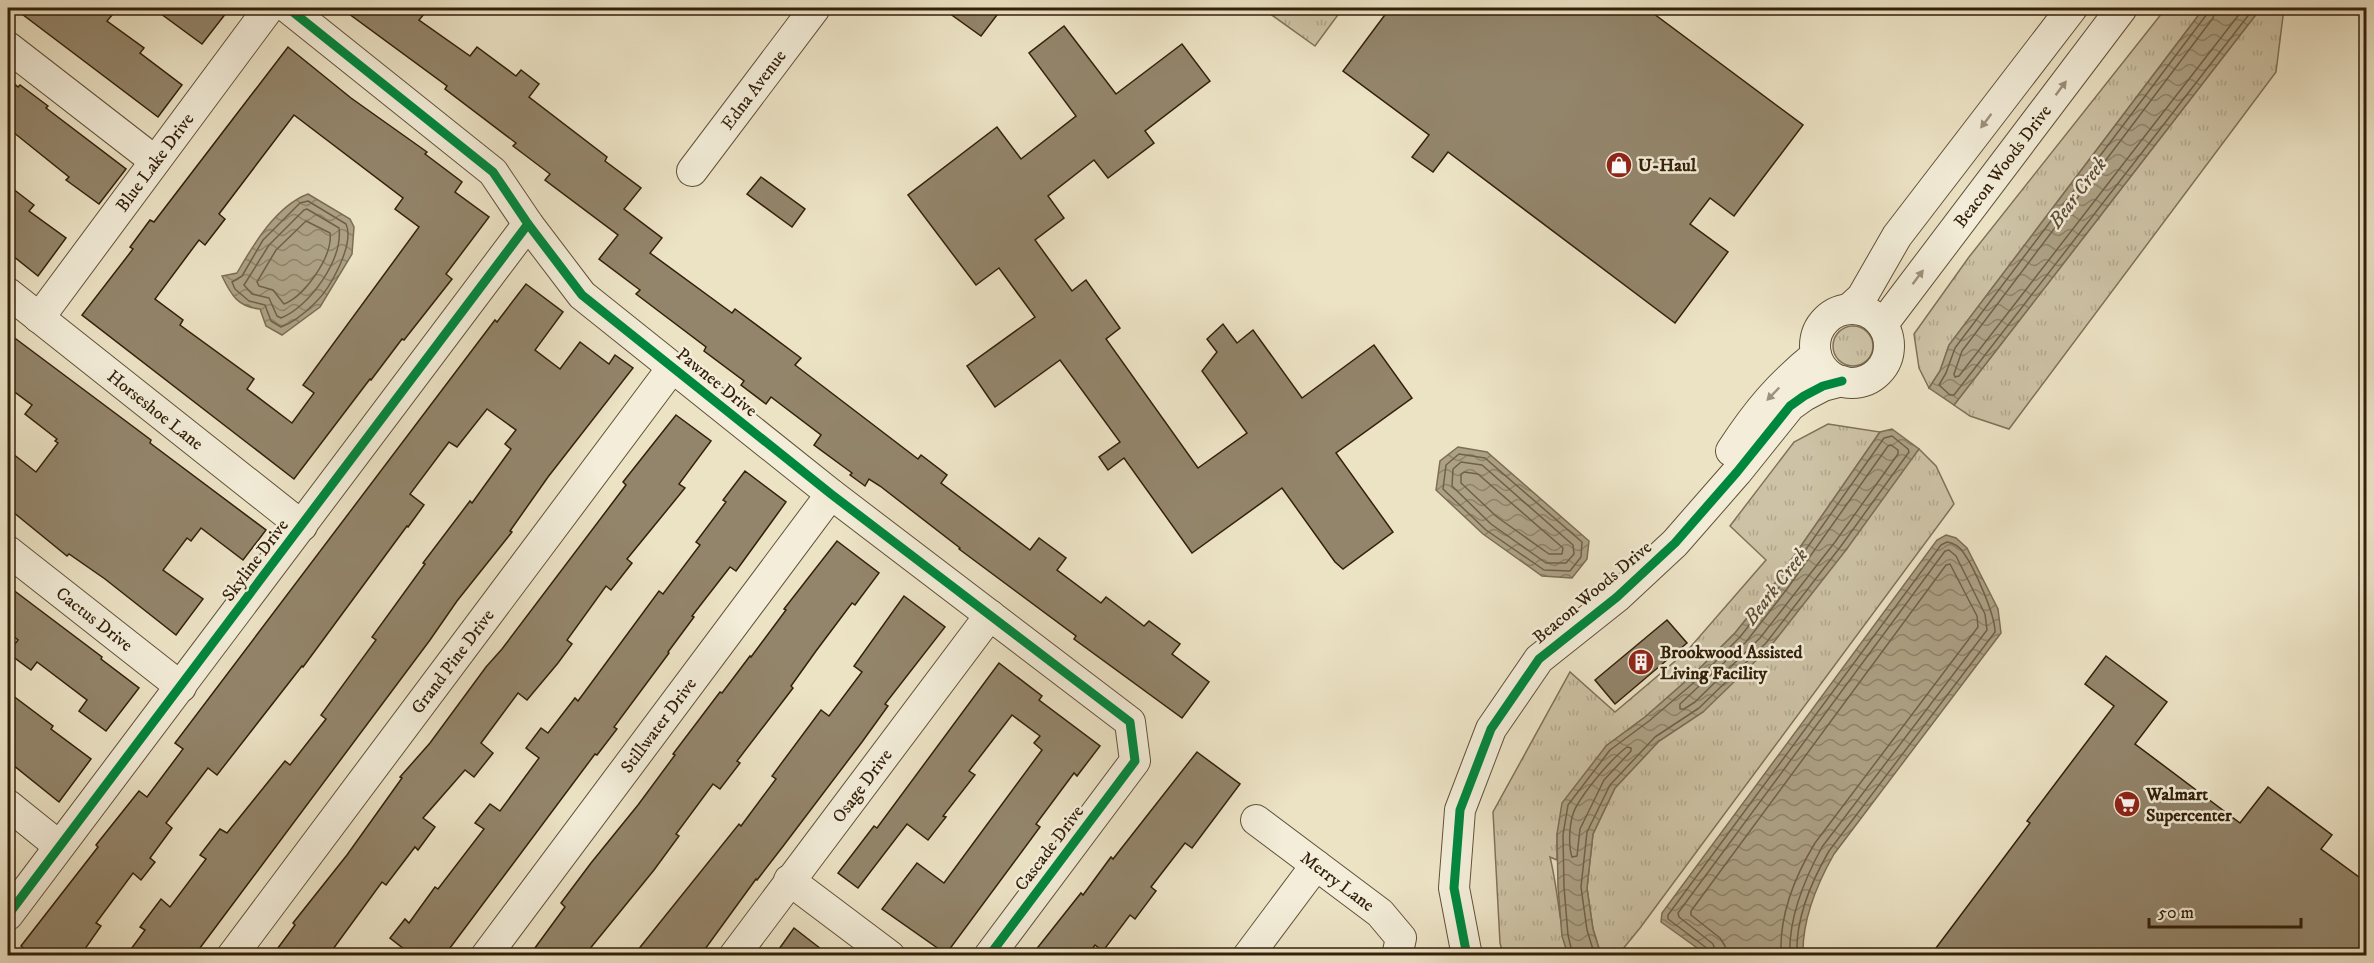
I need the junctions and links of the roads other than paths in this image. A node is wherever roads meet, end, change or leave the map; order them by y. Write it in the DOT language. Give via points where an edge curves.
graph roads {
  1 [pos="269,8"];
  2 [pos="288,8"];
  3 [pos="815,8"];
  4 [pos="2072,8"];
  5 [pos="2122,8"];
  6 [pos="8,46"];
  7 [pos="155,161"];
  8 [pos="692,171"];
  9 [pos="528,224"];
  10 [pos="8,293"];
  11 [pos="1849,309"];
  12 [pos="39,318"];
  13 [pos="1883,324"];
  14 [pos="1816,355"];
  15 [pos="672,368"];
  16 [pos="1842,381"];
  17 [pos="831,494"];
  18 [pos="302,526"];
  19 [pos="1675,543"];
  20 [pos="8,551"];
  21 [pos="990,615"];
  22 [pos="181,687"];
  23 [pos="1135,761"];
  24 [pos="8,805"];
  25 [pos="1256,819"];
  26 [pos="59,846"];
  27 [pos="1316,866"];
  28 [pos="789,880"];
  29 [pos="8,915"];
  30 [pos="232,956"];
  31 [pos="486,956"];
  32 [pos="734,956"];
  33 [pos="890,956"];
  34 [pos="989,956"];
  35 [pos="1248,956"];
  36 [pos="1397,956"];
  37 [pos="1467,956"];
  1 -- 7 [label="street, Blue Lake Drive"];
  2 -- 9 [label="street, Pawnee Drive" via="493,172"];
  3 -- 8 [label="street, Edna Avenue"];
  4 -- 11 [label="street, one-way" via="1897,236 1862,297"];
  13 -- 5 [label="street, Beacon Woods Drive, one-way"];
  6 -- 7 [label="street"];
  7 -- 12 [label="street, Blue Lake Drive"];
  9 -- 15 [label="street, Pawnee Drive" via="582,295"];
  9 -- 18 [label="street, Skyline Drive"];
  10 -- 12 [label="street, Horseshoe Lane"];
  11 -- 13 [label="street" via="1865,310"];
  11 -- 14 [label="street" via="1832,314 1823,322 1817,332"];
  12 -- 18 [label="street, Horseshoe Lane"];
  13 -- 16 [label="street, Beacon Woods Drive" via="1889,346 1883,366 1862,382"];
  14 -- 16 [label="street" via="1828,375"];
  14 -- 19 [label="street, Beacon Woods Drive, one-way" via="1762,405"];
  15 -- 17 [label="street, Pawnee Drive"];
  15 -- 30 [label="street, Grand Pine Drive"];
  16 -- 19 [label="street, Beacon Woods Drive" via="1823,386 1790,406"];
  17 -- 21 [label="street, Pawnee Drive"];
  17 -- 31 [label="street, Stillwater Drive"];
  18 -- 22 [label="street, Skyline Drive"];
  19 -- 37 [label="street, Beacon Woods Drive" via="1617,597 1539,659 1491,729 1460,810 1454,888"];
  20 -- 22 [label="street, Cactus Drive"];
  21 -- 23 [label="street, Pawnee Drive" via="1130,722"];
  21 -- 28 [label="street, Osage Drive"];
  22 -- 26 [label="street, Skyline Drive"];
  23 -- 34 [label="street, Cascade Drive"];
  24 -- 26 [label="street"];
  25 -- 27 [label="street, Merry Lane"];
  26 -- 29 [label="street, Skyline Drive"];
  27 -- 35 [label="street"];
  27 -- 36 [label="street, Merry Lane" via="1380,912 1401,938"];
  28 -- 32 [label="street, Osage Drive"];
  28 -- 33 [label="street"];
}
